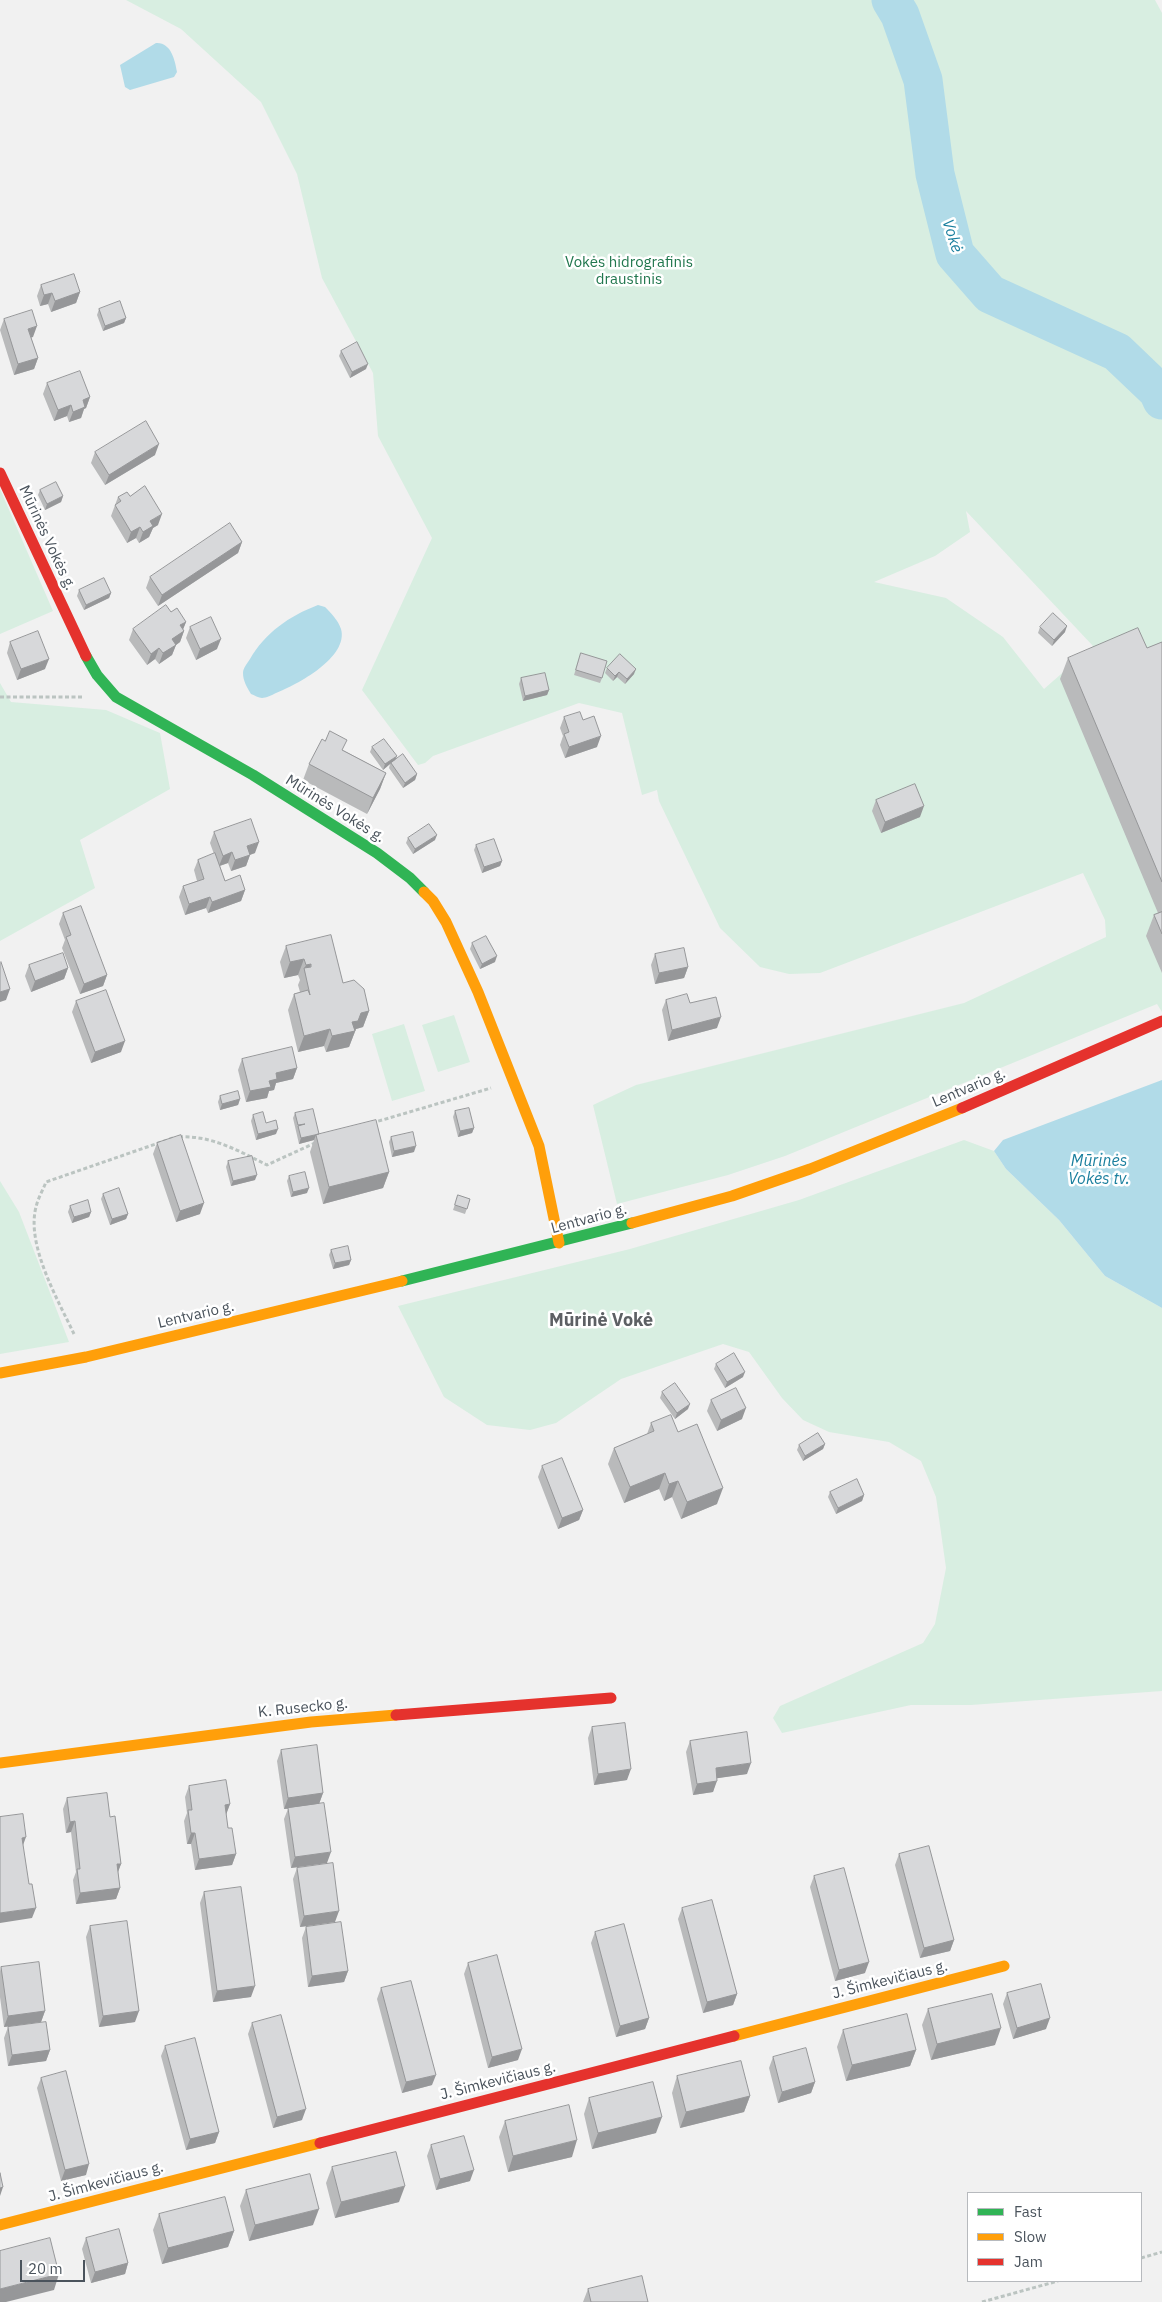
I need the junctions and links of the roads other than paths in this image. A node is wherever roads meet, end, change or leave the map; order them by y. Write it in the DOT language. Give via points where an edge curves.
graph roads {
  1 [pos="0,473"];
  2 [pos="1162,1021"];
  3 [pos="559,1243"];
  4 [pos="0,1373"];
  5 [pos="610,1698"];
  6 [pos="0,1764"];
  7 [pos="1004,1966"];
  8 [pos="0,2225"];
  1 -- 3 [label="street, Mūrinės Vokės g." via="84,652 97,675 116,697 253,775 377,852 433,901 478,992 538,1146"];
  2 -- 3 [label="street, Lentvario g." via="986,1098 810,1169 732,1196"];
  3 -- 4 [label="street, Lentvario g." via="86,1357"];
  5 -- 6 [label="street, K. Rusecko g." via="311,1722"];
  7 -- 8 [label="street, J. Šimkevičiaus g."];
}
